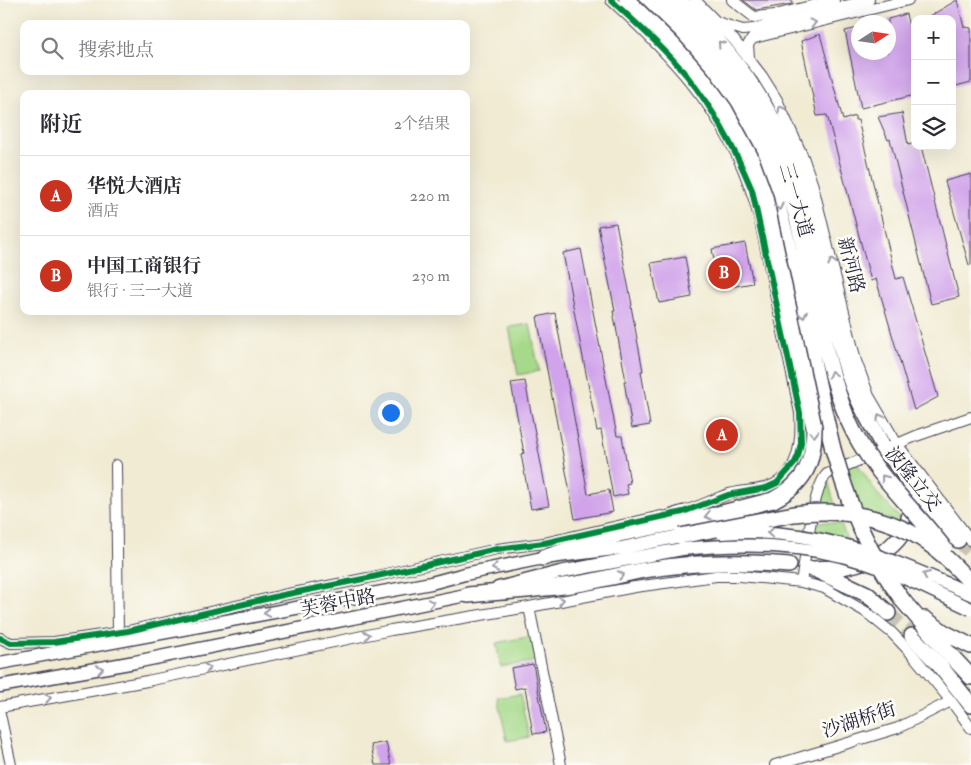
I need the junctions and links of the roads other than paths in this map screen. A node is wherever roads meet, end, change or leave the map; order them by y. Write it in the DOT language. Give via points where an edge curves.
graph roads {
  1 [pos="611,0"];
  2 [pos="627,0"];
  3 [pos="644,0"];
  4 [pos="660,0"];
  5 [pos="678,0"];
  6 [pos="695,0"];
  7 [pos="732,0"];
  8 [pos="834,0"];
  9 [pos="870,0"];
  10 [pos="908,0"];
  11 [pos="817,2"];
  12 [pos="718,22"];
  13 [pos="743,62"];
  14 [pos="707,84"];
  15 [pos="744,107"];
  16 [pos="766,151"];
  17 [pos="799,180"];
  18 [pos="765,196"];
  19 [pos="971,417"];
  20 [pos="848,420"];
  21 [pos="882,443"];
  22 [pos="894,450"];
  23 [pos="794,464"];
  24 [pos="116,465"];
  25 [pos="904,474"];
  26 [pos="822,479"];
  27 [pos="683,512"];
  28 [pos="619,534"];
  29 [pos="964,540"];
  30 [pos="681,543"];
  31 [pos="543,558"];
  32 [pos="789,565"];
  33 [pos="801,582"];
  34 [pos="971,583"];
  35 [pos="971,594"];
  36 [pos="468,595"];
  37 [pos="904,602"];
  38 [pos="529,607"];
  39 [pos="971,608"];
  40 [pos="888,613"];
  41 [pos="118,633"];
  42 [pos="912,636"];
  43 [pos="0,638"];
  44 [pos="971,646"];
  45 [pos="0,663"];
  46 [pos="971,677"];
  47 [pos="0,686"];
  48 [pos="951,701"];
  49 [pos="971,705"];
  50 [pos="0,707"];
  51 [pos="0,714"];
  52 [pos="971,728"];
  53 [pos="11,765"];
  54 [pos="561,765"];
  55 [pos="775,765"];
  1 -- 23 [label="street" via="687,76 722,128 752,190 800,413 801,442"];
  2 -- 14 [label="highway, bridge"];
  3 -- 15 [label="highway, 三一大道" via="693,48"];
  4 -- 15 [label="highway, 三一大道" via="716,56 735,81"];
  13 -- 5 [label="highway, one-way"];
  6 -- 12 [label="street, 新河路"];
  7 -- 11 [label="street" via="754,17 774,15"];
  8 -- 11 [label="street"];
  9 -- 12 [label="street" via="753,29 743,30"];
  13 -- 10 [label="street, one-way" via="748,45 758,37"];
  12 -- 13 [label="street, 新河路"];
  13 -- 15 [label="highway"];
  13 -- 17 [label="highway"];
  22 -- 13 [label="street, 新河路, one-way" via="856,361 803,156 777,100"];
  14 -- 15 [label="highway"];
  14 -- 18 [label="highway, bridge" via="742,140"];
  15 -- 16 [label="highway, 三一大道"];
  16 -- 17 [label="highway"];
  16 -- 18 [label="highway, bridge"];
  20 -- 16 [label="highway, 三一大道, one-way" via="826,352 788,185"];
  16 -- 37 [label="highway, 三一大道, one-way, bridge" via="832,449 862,534 886,579"];
  17 -- 21 [label="highway" via="854,389"];
  18 -- 28 [label="highway, one-way, bridge" via="814,426 812,460 794,486 773,500"];
  19 -- 22 [label="street" via="936,428"];
  34 -- 20 [label="highway, 波隆立交, one-way, bridge" via="882,476"];
  22 -- 25 [label="highway"];
  22 -- 26 [label="street" via="833,470"];
  22 -- 29 [label="street, 新河路" via="954,520"];
  23 -- 26 [label="street"];
  23 -- 27 [label="street" via="777,483 766,488 728,495"];
  24 -- 41 [label="street"];
  25 -- 29 [label="highway"];
  25 -- 40 [label="highway" via="911,493 909,518 893,545 856,564 812,569 867,594"];
  26 -- 33 [label="street" via="816,494"];
  27 -- 28 [label="main road"];
  27 -- 41 [label="street" via="496,549"];
  28 -- 31 [label="highway"];
  30 -- 31 [label="main road, 芙蓉中路"];
  30 -- 34 [label="highway, bridge" via="794,514 842,512 879,520 907,531 936,549"];
  35 -- 30 [label="main road, one-way, bridge" via="885,557 820,539 764,532"];
  30 -- 36 [label="main road, 芙蓉中路"];
  30 -- 39 [label="main road, bridge" via="758,545 830,554 863,562"];
  31 -- 45 [label="main road, 芙蓉中路, one-way" via="431,583"];
  36 -- 32 [label="highway, one-way" via="564,586 689,564 756,562"];
  38 -- 33 [label="street, one-way" via="716,576"];
  33 -- 48 [label="street" via="824,588 882,624"];
  47 -- 36 [label="main road, 芙蓉中路, one-way"];
  37 -- 44 [label="highway" via="945,633"];
  37 -- 46 [label="highway"];
  50 -- 38 [label="street, one-way" via="147,681 391,630"];
  38 -- 54 [label="street"];
  41 -- 43 [label="street" via="54,642 10,643"];
  42 -- 49 [label="highway"];
  48 -- 52 [label="street"];
  48 -- 55 [label="street, 沙湖桥街" via="898,728"];
  51 -- 53 [label="street"];
}
